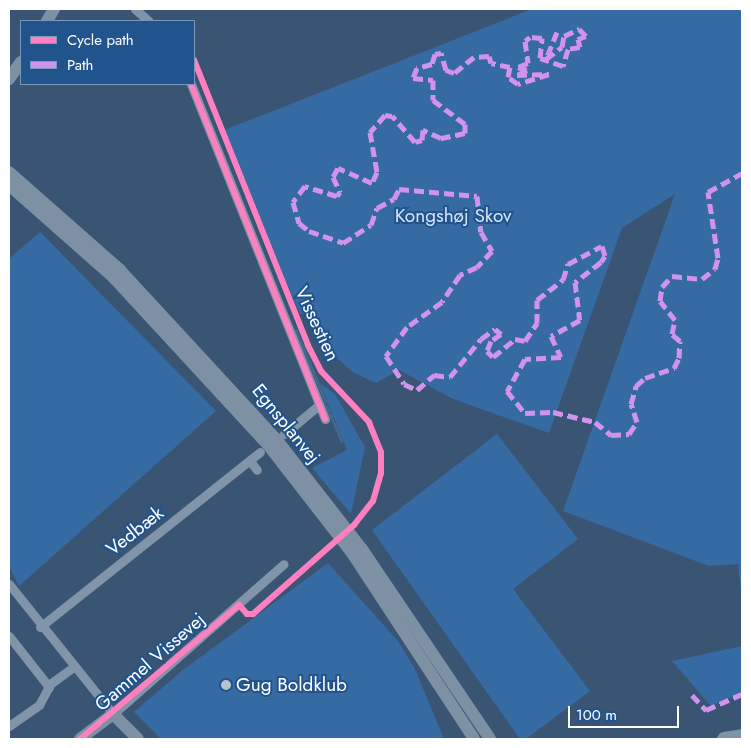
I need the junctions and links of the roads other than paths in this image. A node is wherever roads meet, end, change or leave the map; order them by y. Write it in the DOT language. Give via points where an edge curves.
graph roads {
  1 [pos="54,9"];
  2 [pos="135,9"];
  3 [pos="48,20"];
  4 [pos="148,20"];
  5 [pos="20,63"];
  6 [pos="9,79"];
  7 [pos="191,85"];
  8 [pos="9,170"];
  9 [pos="9,185"];
  10 [pos="319,404"];
  11 [pos="326,419"];
  12 [pos="284,434"];
  13 [pos="260,452"];
  14 [pos="250,461"];
  15 [pos="257,470"];
  16 [pos="284,564"];
  17 [pos="9,584"];
  18 [pos="40,626"];
  19 [pos="9,636"];
  20 [pos="72,668"];
  21 [pos="49,686"];
  22 [pos="113,714"];
  23 [pos="9,726"];
  24 [pos="742,736"];
  25 [pos="474,738"];
  26 [pos="80,739"];
  27 [pos="138,739"];
  28 [pos="490,739"];
  29 [pos="724,739"];
  1 -- 3 [label="main road"];
  2 -- 4 [label="street"];
  5 -- 6 [label="main road"];
  7 -- 10 [label="street"];
  8 -- 28 [label="main road, Egnsplanvej" via="154,304 276,439 362,549"];
  9 -- 25 [label="main road, Egnsplanvej" via="113,277 268,446 357,561"];
  10 -- 11 [label="street"];
  10 -- 12 [label="street"];
  13 -- 14 [label="street, Vedbæk"];
  14 -- 15 [label="street"];
  14 -- 18 [label="street, Vedbæk"];
  16 -- 22 [label="street, Gammel Vissevej"];
  17 -- 18 [label="street"];
  18 -- 20 [label="street"];
  19 -- 21 [label="street"];
  20 -- 21 [label="street"];
  20 -- 22 [label="street"];
  21 -- 23 [label="street" via="39,705"];
  22 -- 26 [label="main road, Gammel Vissevej"];
  22 -- 27 [label="main road"];
  24 -- 29 [label="highway"];
}
